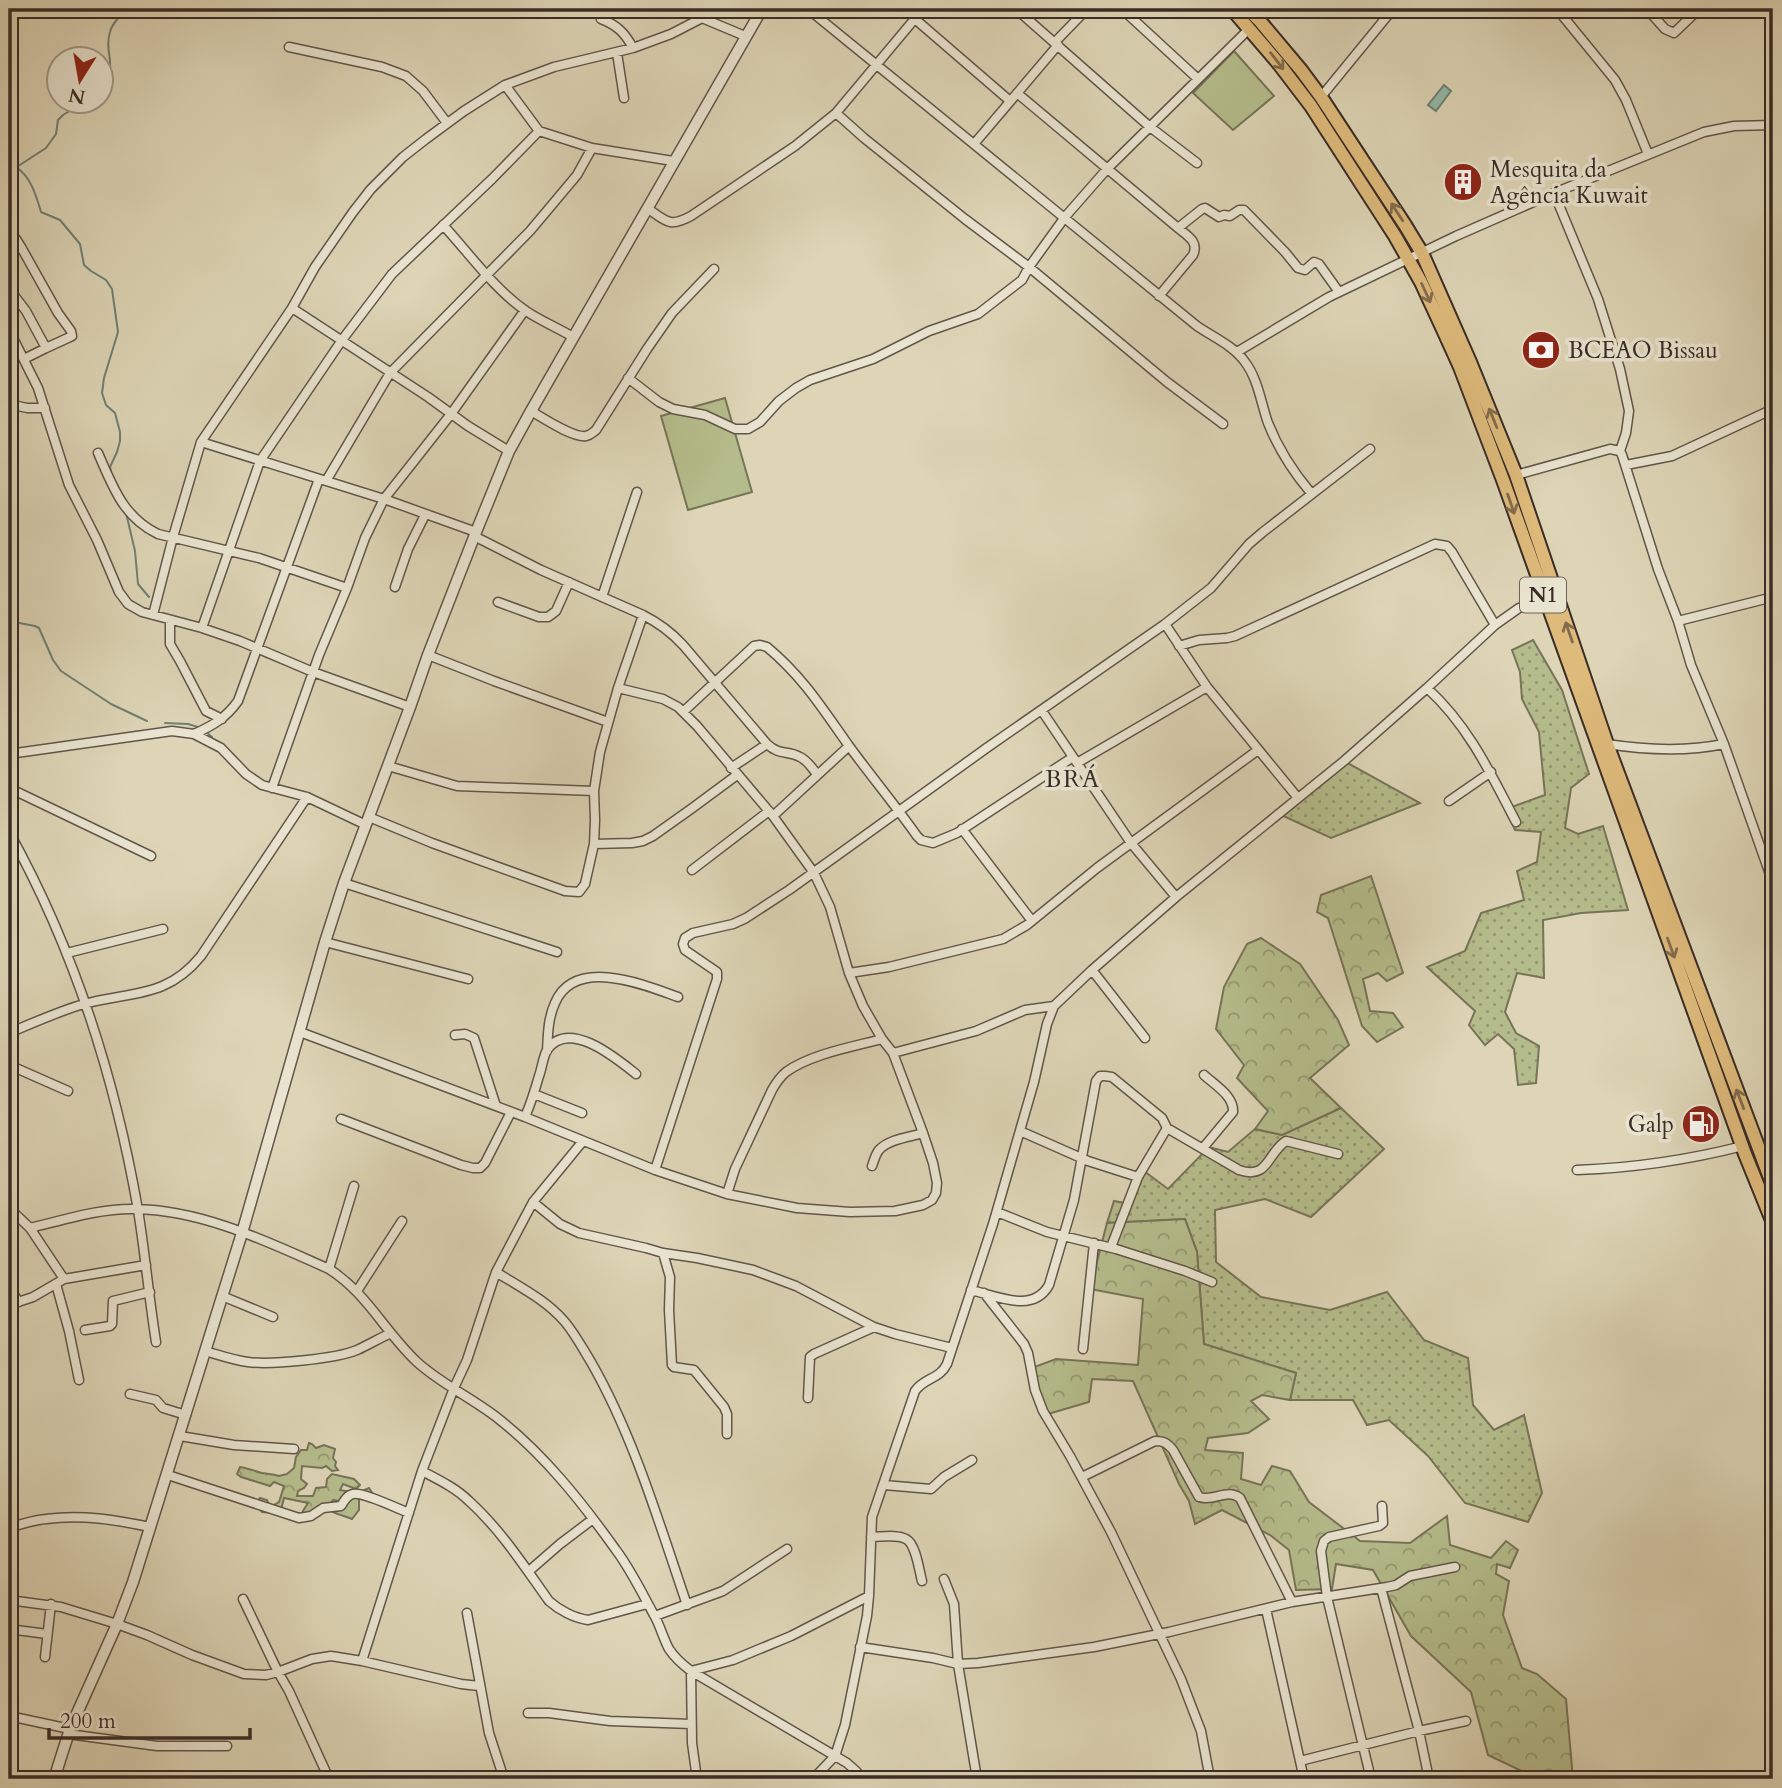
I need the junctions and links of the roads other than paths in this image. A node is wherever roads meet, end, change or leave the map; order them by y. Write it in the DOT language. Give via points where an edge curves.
graph roads {
  1 [pos="690,9"];
  2 [pos="762,9"];
  3 [pos="808,9"];
  4 [pos="923,9"];
  5 [pos="1016,9"];
  6 [pos="1087,9"];
  7 [pos="1122,9"];
  8 [pos="1233,9"];
  9 [pos="1248,9"];
  10 [pos="1393,9"];
  11 [pos="1558,9"];
  12 [pos="1647,9"];
  13 [pos="1699,9"];
  14 [pos="702,18"];
  15 [pos="601,19"];
  16 [pos="915,19"];
  17 [pos="1250,28"];
  18 [pos="745,36"];
  19 [pos="1057,44"];
  20 [pos="289,47"];
  21 [pos="633,48"];
  22 [pos="617,53"];
  23 [pos="877,66"];
  24 [pos="1199,79"];
  25 [pos="505,85"];
  26 [pos="1017,93"];
  27 [pos="624,97"];
  28 [pos="1321,97"];
  29 [pos="1010,101"];
  30 [pos="836,113"];
  31 [pos="447,123"];
  32 [pos="1773,125"];
  33 [pos="1150,127"];
  34 [pos="538,131"];
  35 [pos="974,144"];
  36 [pos="592,148"];
  37 [pos="1648,154"];
  38 [pos="673,161"];
  39 [pos="1197,163"];
  40 [pos="1107,169"];
  41 [pos="1554,193"];
  42 [pos="647,208"];
  43 [pos="1065,217"];
  44 [pos="443,225"];
  45 [pos="1178,228"];
  46 [pos="9,235"];
  47 [pos="1422,253"];
  48 [pos="1408,259"];
  49 [pos="1029,267"];
  50 [pos="714,270"];
  51 [pos="487,275"];
  52 [pos="10,290"];
  53 [pos="1339,292"];
  54 [pos="1159,296"];
  55 [pos="292,308"];
  56 [pos="525,310"];
  57 [pos="9,330"];
  58 [pos="573,337"];
  59 [pos="342,340"];
  60 [pos="46,348"];
  61 [pos="1237,352"];
  62 [pos="24,359"];
  63 [pos="390,373"];
  64 [pos="628,378"];
  65 [pos="9,404"];
  66 [pos="46,408"];
  67 [pos="1773,409"];
  68 [pos="531,411"];
  69 [pos="451,414"];
  70 [pos="1223,424"];
  71 [pos="201,442"];
  72 [pos="1370,449"];
  73 [pos="509,451"];
  74 [pos="1620,451"];
  75 [pos="98,453"];
  76 [pos="260,461"];
  77 [pos="1626,465"];
  78 [pos="1516,475"];
  79 [pos="323,480"];
  80 [pos="637,492"];
  81 [pos="1311,493"];
  82 [pos="384,499"];
  83 [pos="425,515"];
  84 [pos="475,533"];
  85 [pos="173,537"];
  86 [pos="229,550"];
  87 [pos="287,567"];
  88 [pos="569,582"];
  89 [pos="395,587"];
  90 [pos="348,588"];
  91 [pos="602,597"];
  92 [pos="1773,597"];
  93 [pos="498,602"];
  94 [pos="1546,604"];
  95 [pos="643,614"];
  96 [pos="153,615"];
  97 [pos="170,620"];
  98 [pos="1678,621"];
  99 [pos="1165,624"];
  100 [pos="1495,625"];
  101 [pos="202,628"];
  102 [pos="1180,646"];
  103 [pos="258,648"];
  104 [pos="428,655"];
  105 [pos="313,672"];
  106 [pos="715,683"];
  107 [pos="1207,687"];
  108 [pos="618,688"];
  109 [pos="1427,688"];
  110 [pos="410,707"];
  111 [pos="1042,711"];
  112 [pos="683,712"];
  113 [pos="222,719"];
  114 [pos="608,722"];
  115 [pos="194,734"];
  116 [pos="767,744"];
  117 [pos="1607,744"];
  118 [pos="1724,744"];
  119 [pos="849,746"];
  120 [pos="1258,750"];
  121 [pos="9,754"];
  122 [pos="1075,760"];
  123 [pos="388,766"];
  124 [pos="734,771"];
  125 [pos="1491,772"];
  126 [pos="817,774"];
  127 [pos="9,788"];
  128 [pos="272,788"];
  129 [pos="594,791"];
  130 [pos="307,797"];
  131 [pos="1298,798"];
  132 [pos="1449,801"];
  133 [pos="899,811"];
  134 [pos="771,814"];
  135 [pos="368,821"];
  136 [pos="1516,822"];
  137 [pos="962,829"];
  138 [pos="9,832"];
  139 [pos="1131,843"];
  140 [pos="594,844"];
  141 [pos="151,856"];
  142 [pos="692,870"];
  143 [pos="814,873"];
  144 [pos="344,883"];
  145 [pos="1773,883"];
  146 [pos="1176,897"];
  147 [pos="1032,921"];
  148 [pos="163,929"];
  149 [pos="325,942"];
  150 [pos="557,952"];
  151 [pos="67,953"];
  152 [pos="1093,970"];
  153 [pos="849,973"];
  154 [pos="468,979"];
  155 [pos="678,997"];
  156 [pos="84,1004"];
  157 [pos="1054,1006"];
  158 [pos="300,1032"];
  159 [pos="9,1033"];
  160 [pos="456,1035"];
  161 [pos="1144,1038"];
  162 [pos="881,1039"];
  163 [pos="547,1051"];
  164 [pos="892,1053"];
  165 [pos="9,1065"];
  166 [pos="636,1074"];
  167 [pos="1204,1075"];
  168 [pos="68,1091"];
  169 [pos="534,1094"];
  170 [pos="496,1106"];
  171 [pos="511,1112"];
  172 [pos="582,1113"];
  173 [pos="525,1117"];
  174 [pos="341,1119"];
  175 [pos="1167,1128"];
  176 [pos="1020,1131"];
  177 [pos="923,1133"];
  178 [pos="583,1141"];
  179 [pos="1743,1146"];
  180 [pos="1203,1148"];
  181 [pos="1338,1154"];
  182 [pos="1082,1158"];
  183 [pos="872,1167"];
  184 [pos="655,1170"];
  185 [pos="1577,1170"];
  186 [pos="1138,1177"];
  187 [pos="354,1186"];
  188 [pos="1773,1186"];
  189 [pos="727,1194"];
  190 [pos="533,1202"];
  191 [pos="9,1208"];
  192 [pos="138,1209"];
  193 [pos="997,1212"];
  194 [pos="402,1221"];
  195 [pos="1773,1223"];
  196 [pos="30,1228"];
  197 [pos="242,1233"];
  198 [pos="1064,1237"];
  199 [pos="1094,1243"];
  200 [pos="1111,1247"];
  201 [pos="663,1253"];
  202 [pos="146,1265"];
  203 [pos="329,1269"];
  204 [pos="496,1272"];
  205 [pos="65,1279"];
  206 [pos="1212,1282"];
  207 [pos="56,1284"];
  208 [pos="9,1287"];
  209 [pos="971,1290"];
  210 [pos="357,1291"];
  211 [pos="150,1292"];
  212 [pos="984,1293"];
  213 [pos="222,1296"];
  214 [pos="19,1302"];
  215 [pos="9,1305"];
  216 [pos="273,1317"];
  217 [pos="874,1326"];
  218 [pos="85,1330"];
  219 [pos="391,1333"];
  220 [pos="156,1342"];
  221 [pos="952,1348"];
  222 [pos="1083,1349"];
  223 [pos="205,1351"];
  224 [pos="79,1380"];
  225 [pos="454,1388"];
  226 [pos="130,1394"];
  227 [pos="808,1398"];
  228 [pos="186,1415"];
  229 [pos="727,1434"];
  230 [pos="180,1436"];
  231 [pos="294,1449"];
  232 [pos="972,1460"];
  233 [pos="422,1471"];
  234 [pos="167,1475"];
  235 [pos="1082,1478"];
  236 [pos="884,1485"];
  237 [pos="1382,1506"];
  238 [pos="409,1513"];
  239 [pos="593,1519"];
  240 [pos="150,1527"];
  241 [pos="9,1528"];
  242 [pos="871,1536"];
  243 [pos="787,1549"];
  244 [pos="1455,1567"];
  245 [pos="529,1571"];
  246 [pos="944,1579"];
  247 [pos="922,1581"];
  248 [pos="1381,1588"];
  249 [pos="869,1596"];
  250 [pos="1327,1597"];
  251 [pos="243,1599"];
  252 [pos="9,1600"];
  253 [pos="1292,1602"];
  254 [pos="51,1604"];
  255 [pos="647,1604"];
  256 [pos="687,1605"];
  257 [pos="1266,1609"];
  258 [pos="467,1613"];
  259 [pos="655,1616"];
  260 [pos="117,1624"];
  261 [pos="9,1629"];
  262 [pos="47,1634"];
  263 [pos="1159,1634"];
  264 [pos="860,1647"];
  265 [pos="45,1657"];
  266 [pos="362,1661"];
  267 [pos="958,1664"];
  268 [pos="691,1671"];
  269 [pos="278,1672"];
  270 [pos="479,1686"];
  271 [pos="528,1713"];
  272 [pos="9,1716"];
  273 [pos="1466,1721"];
  274 [pos="691,1724"];
  275 [pos="1419,1731"];
  276 [pos="69,1732"];
  277 [pos="227,1746"];
  278 [pos="1364,1746"];
  279 [pos="835,1756"];
  280 [pos="1300,1761"];
  281 [pos="54,1779"];
  282 [pos="329,1779"];
  283 [pos="504,1779"];
  284 [pos="697,1779"];
  285 [pos="813,1779"];
  286 [pos="862,1779"];
  287 [pos="977,1779"];
  288 [pos="1210,1779"];
  289 [pos="1304,1779"];
  290 [pos="1371,1779"];
  291 [pos="1429,1779"];
  1 -- 14 [label="street"];
  2 -- 18 [label="street"];
  3 -- 23 [label="street"];
  4 -- 16 [label="street"];
  5 -- 19 [label="street"];
  6 -- 19 [label="street"];
  7 -- 24 [label="street"];
  8 -- 17 [label="main road, N1"];
  9 -- 28 [label="main road, N1"];
  10 -- 28 [label="street"];
  11 -- 37 [label="street" via="1615,80"];
  12 -- 13 [label="street" via="1674,33"];
  14 -- 18 [label="street"];
  14 -- 21 [label="street"];
  15 -- 21 [label="street" via="624,32"];
  16 -- 23 [label="street"];
  16 -- 29 [label="street"];
  17 -- 24 [label="street"];
  17 -- 48 [label="main road, N1, one-way" via="1311,106"];
  18 -- 38 [label="street"];
  19 -- 26 [label="street"];
  19 -- 33 [label="street"];
  20 -- 31 [label="street" via="406,76"];
  21 -- 22 [label="street"];
  22 -- 25 [label="street" via="554,67"];
  22 -- 27 [label="street"];
  23 -- 30 [label="street"];
  23 -- 35 [label="street"];
  24 -- 33 [label="street"];
  25 -- 31 [label="street"];
  25 -- 34 [label="street"];
  26 -- 29 [label="street"];
  26 -- 40 [label="street"];
  47 -- 28 [label="main road, N1, one-way"];
  29 -- 35 [label="street"];
  30 -- 42 [label="street" via="795,146 680,222 668,221"];
  30 -- 49 [label="street"];
  31 -- 55 [label="street" via="371,189"];
  32 -- 37 [label="street" via="1717,129"];
  33 -- 39 [label="street"];
  33 -- 40 [label="street"];
  34 -- 36 [label="street"];
  34 -- 44 [label="street"];
  35 -- 43 [label="street"];
  36 -- 38 [label="street"];
  36 -- 51 [label="street" via="571,183"];
  37 -- 41 [label="street"];
  38 -- 42 [label="street"];
  40 -- 43 [label="street"];
  40 -- 45 [label="street"];
  41 -- 47 [label="street"];
  41 -- 74 [label="street" via="1598,299 1619,369 1629,411"];
  42 -- 58 [label="street"];
  43 -- 49 [label="street"];
  43 -- 54 [label="street"];
  44 -- 51 [label="street"];
  44 -- 59 [label="street" via="392,274"];
  45 -- 53 [label="street" via="1205,208 1219,217 1244,210 1298,268 1320,264"];
  45 -- 54 [label="street" via="1196,248"];
  46 -- 60 [label="street" via="18,242 71,331 72,336"];
  47 -- 48 [label="street"];
  78 -- 47 [label="main road, N1, one-way"];
  48 -- 53 [label="street"];
  48 -- 94 [label="main road, N1, one-way" via="1460,367"];
  49 -- 64 [label="street" via="1016,286 978,314 810,380 748,429 673,409"];
  49 -- 70 [label="street"];
  50 -- 64 [label="street" via="672,313"];
  51 -- 56 [label="street"];
  51 -- 63 [label="street"];
  52 -- 60 [label="street"];
  53 -- 61 [label="street"];
  54 -- 61 [label="street"];
  55 -- 59 [label="street"];
  55 -- 71 [label="street"];
  56 -- 58 [label="street"];
  56 -- 69 [label="street"];
  57 -- 62 [label="street"];
  58 -- 68 [label="street"];
  59 -- 63 [label="street"];
  59 -- 76 [label="street"];
  60 -- 62 [label="street"];
  61 -- 81 [label="street" via="1252,373 1277,442"];
  62 -- 66 [label="street"];
  63 -- 69 [label="street"];
  63 -- 79 [label="street"];
  64 -- 68 [label="street" via="589,436 573,433"];
  65 -- 66 [label="street"];
  66 -- 96 [label="street" via="69,485 119,592 128,604"];
  67 -- 77 [label="street" via="1672,456"];
  68 -- 73 [label="street"];
  69 -- 73 [label="street"];
  69 -- 82 [label="street"];
  71 -- 76 [label="street"];
  71 -- 85 [label="street"];
  72 -- 81 [label="street"];
  73 -- 84 [label="street"];
  74 -- 77 [label="street"];
  74 -- 78 [label="street" via="1602,450"];
  75 -- 85 [label="street" via="135,520"];
  76 -- 79 [label="street"];
  76 -- 86 [label="street"];
  77 -- 98 [label="street"];
  117 -- 78 [label="main road, N1, one-way"];
  79 -- 82 [label="street"];
  79 -- 87 [label="street"];
  80 -- 91 [label="street"];
  81 -- 99 [label="street" via="1249,544 1211,588"];
  82 -- 83 [label="street"];
  82 -- 90 [label="street"];
  83 -- 84 [label="street"];
  83 -- 89 [label="street"];
  84 -- 88 [label="street"];
  84 -- 104 [label="street"];
  85 -- 86 [label="street"];
  85 -- 96 [label="street"];
  86 -- 87 [label="street"];
  86 -- 101 [label="street"];
  87 -- 90 [label="street"];
  87 -- 103 [label="street"];
  88 -- 91 [label="street"];
  88 -- 93 [label="street" via="556,611 548,617"];
  90 -- 105 [label="street"];
  91 -- 95 [label="street"];
  92 -- 98 [label="street"];
  94 -- 100 [label="street" via="1519,608"];
  94 -- 179 [label="main road, N1, one-way"];
  95 -- 106 [label="street" via="672,632"];
  95 -- 108 [label="street"];
  96 -- 97 [label="street"];
  97 -- 101 [label="street"];
  97 -- 113 [label="street" via="170,644 206,711"];
  98 -- 118 [label="street"];
  99 -- 102 [label="street"];
  99 -- 111 [label="street"];
  100 -- 102 [label="street" via="1452,552 1436,544 1235,636"];
  100 -- 109 [label="street"];
  101 -- 103 [label="street"];
  102 -- 107 [label="street"];
  103 -- 105 [label="street"];
  103 -- 113 [label="street" via="238,701"];
  104 -- 110 [label="street"];
  104 -- 114 [label="street"];
  105 -- 110 [label="street"];
  105 -- 128 [label="street"];
  106 -- 112 [label="street"];
  106 -- 116 [label="street"];
  106 -- 119 [label="street" via="754,646 767,647 812,693"];
  107 -- 120 [label="street"];
  107 -- 122 [label="street"];
  108 -- 112 [label="street" via="670,702"];
  108 -- 114 [label="street"];
  109 -- 125 [label="street" via="1457,721"];
  109 -- 131 [label="street"];
  110 -- 123 [label="street"];
  111 -- 122 [label="street"];
  111 -- 133 [label="street"];
  112 -- 124 [label="street"];
  113 -- 115 [label="street"];
  114 -- 129 [label="street"];
  115 -- 121 [label="street" via="172,730"];
  115 -- 128 [label="street" via="222,748 255,781"];
  116 -- 124 [label="street"];
  116 -- 126 [label="street" via="779,752 799,755"];
  117 -- 118 [label="street" via="1668,750"];
  188 -- 117 [label="main road, N1, one-way"];
  118 -- 145 [label="street"];
  119 -- 126 [label="street"];
  119 -- 133 [label="street"];
  120 -- 131 [label="street"];
  120 -- 139 [label="street"];
  122 -- 137 [label="street"];
  122 -- 139 [label="street"];
  123 -- 129 [label="street" via="457,786"];
  123 -- 135 [label="street"];
  124 -- 134 [label="street"];
  124 -- 140 [label="street" via="653,836 632,843"];
  125 -- 132 [label="street"];
  125 -- 136 [label="street"];
  126 -- 134 [label="street"];
  127 -- 141 [label="street"];
  128 -- 130 [label="street"];
  129 -- 140 [label="street"];
  130 -- 135 [label="street"];
  130 -- 156 [label="street" via="193,966 152,991"];
  131 -- 146 [label="street"];
  133 -- 137 [label="street" via="927,843"];
  133 -- 143 [label="street"];
  134 -- 142 [label="street"];
  134 -- 143 [label="street"];
  135 -- 140 [label="street" via="573,892 583,888"];
  135 -- 144 [label="street"];
  137 -- 147 [label="street"];
  138 -- 151 [label="street"];
  139 -- 146 [label="street"];
  139 -- 147 [label="street"];
  143 -- 153 [label="street" via="830,907"];
  143 -- 184 [label="street" via="746,918 685,938 685,950 717,972 717,979"];
  144 -- 149 [label="street"];
  144 -- 150 [label="street"];
  146 -- 152 [label="street"];
  147 -- 153 [label="street" via="990,943"];
  148 -- 151 [label="street"];
  149 -- 154 [label="street"];
  149 -- 158 [label="street"];
  151 -- 156 [label="street"];
  152 -- 157 [label="street"];
  152 -- 161 [label="street"];
  153 -- 162 [label="street"];
  155 -- 163 [label="street" via="610,977 572,983 556,1000"];
  156 -- 159 [label="street"];
  156 -- 192 [label="street" via="114,1095"];
  157 -- 164 [label="street" via="1026,1010 976,1031"];
  157 -- 176 [label="street"];
  158 -- 170 [label="street"];
  158 -- 197 [label="street"];
  160 -- 170 [label="street" via="474,1038"];
  162 -- 164 [label="street"];
  162 -- 189 [label="street" via="809,1060 780,1077"];
  163 -- 166 [label="street" via="568,1038 587,1041"];
  163 -- 169 [label="street"];
  164 -- 177 [label="street"];
  165 -- 168 [label="street"];
  167 -- 180 [label="street" via="1234,1107"];
  169 -- 172 [label="street"];
  169 -- 173 [label="street"];
  170 -- 171 [label="street"];
  171 -- 173 [label="street"];
  171 -- 174 [label="street" via="480,1168"];
  173 -- 178 [label="street"];
  175 -- 180 [label="street"];
  175 -- 182 [label="street" via="1162,1118 1116,1080 1100,1076"];
  175 -- 186 [label="street"];
  176 -- 182 [label="street"];
  176 -- 193 [label="street"];
  177 -- 183 [label="street" via="887,1144"];
  177 -- 189 [label="street" via="937,1183 932,1200 923,1205 850,1212 797,1208"];
  178 -- 184 [label="street"];
  178 -- 190 [label="street"];
  179 -- 185 [label="street" via="1668,1163"];
  179 -- 195 [label="main road, N1"];
  180 -- 181 [label="street" via="1247,1172 1266,1167 1286,1141"];
  182 -- 186 [label="street"];
  182 -- 198 [label="street"];
  184 -- 189 [label="street"];
  186 -- 200 [label="street"];
  187 -- 203 [label="street"];
  190 -- 201 [label="street" via="570,1230"];
  190 -- 204 [label="street"];
  191 -- 196 [label="street"];
  192 -- 196 [label="street"];
  192 -- 197 [label="street" via="185,1215"];
  192 -- 202 [label="street"];
  193 -- 198 [label="street"];
  193 -- 209 [label="street"];
  194 -- 210 [label="street"];
  196 -- 205 [label="street"];
  197 -- 203 [label="street"];
  197 -- 213 [label="street"];
  198 -- 199 [label="street"];
  198 -- 212 [label="street" via="1049,1285 1038,1298 1019,1301"];
  199 -- 200 [label="street"];
  199 -- 222 [label="street"];
  200 -- 206 [label="street"];
  201 -- 217 [label="street" via="777,1278"];
  201 -- 229 [label="street" via="670,1277 672,1365 694,1370 724,1407"];
  202 -- 205 [label="street"];
  202 -- 211 [label="street"];
  203 -- 210 [label="street"];
  204 -- 225 [label="street"];
  204 -- 256 [label="street" via="544,1302 575,1335 618,1413"];
  205 -- 207 [label="street"];
  207 -- 214 [label="street"];
  207 -- 224 [label="street"];
  208 -- 214 [label="street"];
  209 -- 212 [label="street"];
  209 -- 221 [label="street"];
  210 -- 219 [label="street"];
  211 -- 218 [label="street" via="113,1301 110,1326"];
  211 -- 220 [label="street"];
  212 -- 235 [label="street" via="1024,1345 1043,1411"];
  213 -- 216 [label="street"];
  213 -- 223 [label="street"];
  214 -- 215 [label="street"];
  217 -- 221 [label="street"];
  217 -- 227 [label="street" via="810,1357"];
  219 -- 223 [label="street" via="356,1350 308,1359 256,1363"];
  219 -- 225 [label="street" via="425,1369"];
  221 -- 236 [label="street" via="943,1371 915,1391"];
  223 -- 228 [label="street"];
  225 -- 233 [label="street"];
  225 -- 239 [label="street" via="525,1442"];
  226 -- 228 [label="street"];
  228 -- 230 [label="street"];
  230 -- 231 [label="street"];
  230 -- 234 [label="street"];
  232 -- 236 [label="street" via="931,1489"];
  233 -- 238 [label="street"];
  233 -- 245 [label="street" via="468,1500"];
  234 -- 238 [label="street" via="299,1518 341,1506 353,1494"];
  234 -- 240 [label="street"];
  235 -- 253 [label="street" via="1155,1441 1167,1443 1199,1497 1228,1493 1240,1499"];
  235 -- 263 [label="street"];
  236 -- 242 [label="street" via="872,1517"];
  237 -- 250 [label="street" via="1379,1526 1324,1541 1321,1551"];
  238 -- 266 [label="street"];
  239 -- 245 [label="street"];
  239 -- 255 [label="street"];
  240 -- 241 [label="street" via="78,1516"];
  240 -- 260 [label="street"];
  242 -- 247 [label="street" via="901,1537 910,1542"];
  242 -- 249 [label="street"];
  243 -- 256 [label="street" via="732,1587"];
  244 -- 248 [label="street" via="1410,1576"];
  245 -- 255 [label="street" via="554,1605 582,1619"];
  246 -- 267 [label="street" via="954,1604"];
  248 -- 250 [label="street"];
  248 -- 275 [label="street"];
  249 -- 264 [label="street"];
  249 -- 268 [label="street" via="779,1641"];
  250 -- 253 [label="street"];
  250 -- 278 [label="street"];
  251 -- 269 [label="street"];
  252 -- 254 [label="street"];
  253 -- 257 [label="street"];
  254 -- 260 [label="street"];
  254 -- 262 [label="street"];
  255 -- 259 [label="street"];
  256 -- 259 [label="street"];
  257 -- 263 [label="street"];
  257 -- 280 [label="street"];
  258 -- 270 [label="street"];
  259 -- 268 [label="street" via="670,1651"];
  260 -- 269 [label="street" via="244,1674"];
  260 -- 276 [label="street"];
  261 -- 262 [label="street"];
  262 -- 265 [label="street"];
  263 -- 267 [label="street" via="1070,1651"];
  263 -- 288 [label="street" via="1201,1731"];
  264 -- 267 [label="street"];
  264 -- 279 [label="street"];
  266 -- 269 [label="street" via="322,1657"];
  266 -- 270 [label="street"];
  267 -- 287 [label="street"];
  268 -- 274 [label="street"];
  268 -- 279 [label="street"];
  269 -- 282 [label="street"];
  270 -- 283 [label="street"];
  271 -- 274 [label="street"];
  272 -- 276 [label="street"];
  273 -- 275 [label="street"];
  274 -- 284 [label="street"];
  275 -- 278 [label="street"];
  275 -- 291 [label="street"];
  276 -- 277 [label="street" via="158,1746"];
  276 -- 281 [label="street"];
  278 -- 280 [label="street"];
  278 -- 290 [label="street"];
  279 -- 285 [label="street"];
  279 -- 286 [label="street"];
  280 -- 289 [label="street"];
}
